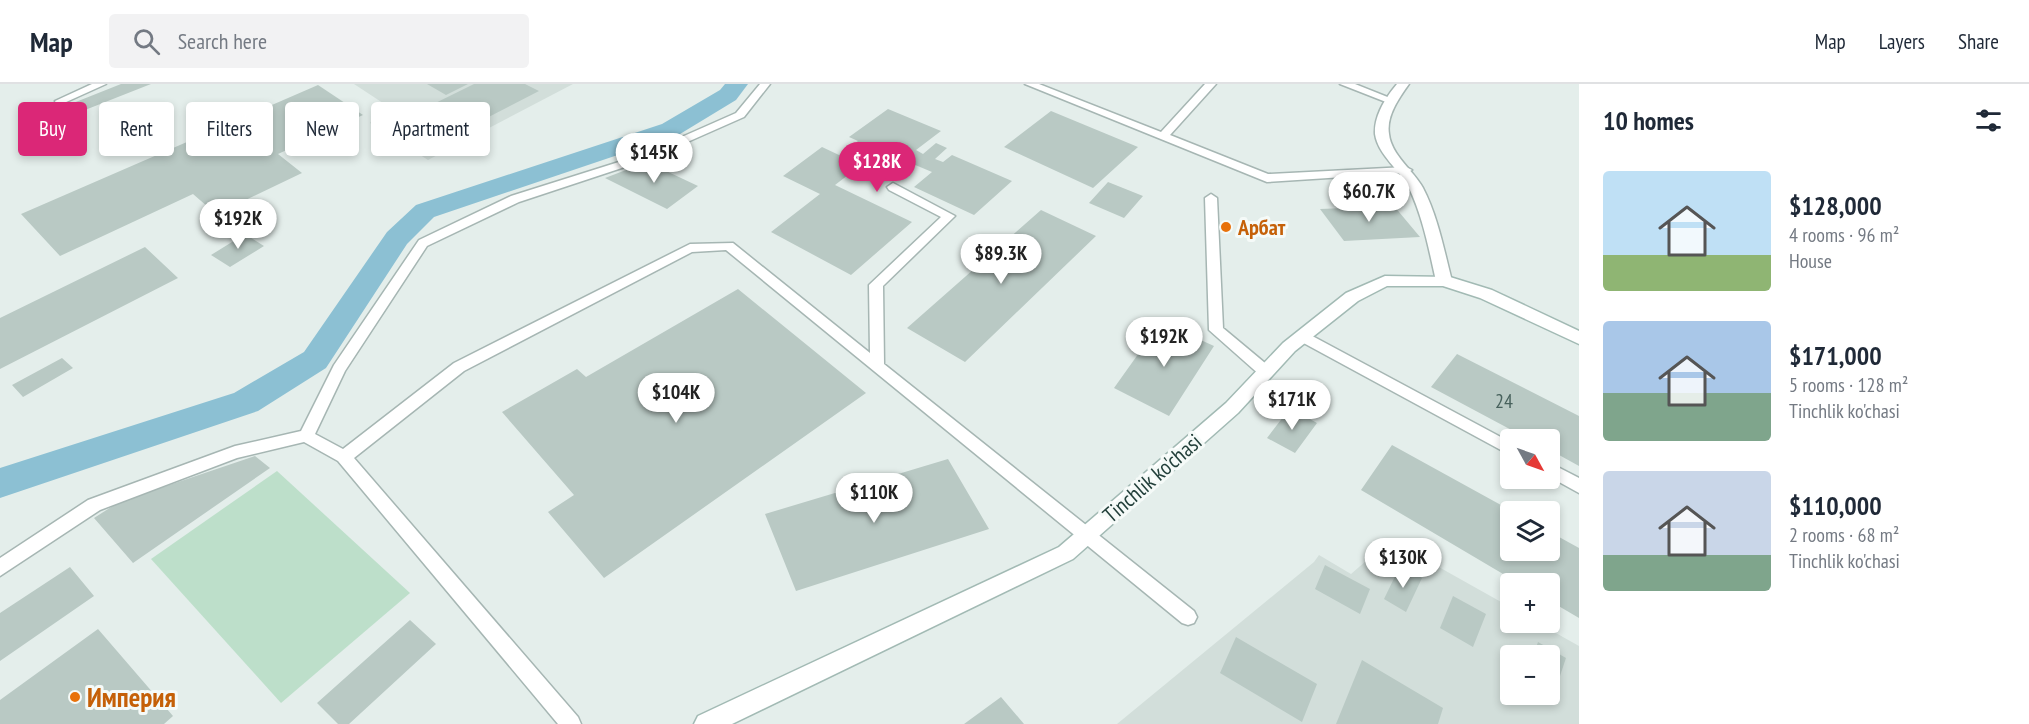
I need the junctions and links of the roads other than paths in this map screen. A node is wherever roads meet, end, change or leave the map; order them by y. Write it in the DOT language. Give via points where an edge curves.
graph roads {
  1 [pos="101,84"];
  2 [pos="765,84"];
  3 [pos="1030,84"];
  4 [pos="1211,84"];
  5 [pos="1345,84"];
  6 [pos="1403,84"];
  7 [pos="60,100"];
  8 [pos="1390,100"];
  9 [pos="1163,136"];
  10 [pos="1406,170"];
  11 [pos="893,187"];
  12 [pos="1211,198"];
  13 [pos="1444,281"];
  14 [pos="1303,336"];
  15 [pos="1579,338"];
  16 [pos="877,366"];
  17 [pos="1266,372"];
  18 [pos="306,436"];
  19 [pos="1500,444"];
  20 [pos="344,457"];
  21 [pos="1560,476"];
  22 [pos="1579,486"];
  23 [pos="1085,536"];
  24 [pos="0,568"];
  25 [pos="1188,617"];
  26 [pos="571,724"];
  27 [pos="706,724"];
  1 -- 7 [label="lane"];
  2 -- 18 [label="lane" via="740,115 645,157 515,199 423,243 339,369"];
  3 -- 9 [label="lane"];
  4 -- 9 [label="lane"];
  5 -- 8 [label="lane"];
  6 -- 8 [label="street"];
  8 -- 10 [label="street" via="1382,133 1387,147"];
  9 -- 10 [label="lane" via="1267,178"];
  10 -- 13 [label="street" via="1428,221"];
  11 -- 16 [label="lane" via="949,216 876,285"];
  12 -- 17 [label="lane" via="1216,330"];
  13 -- 14 [label="street, Tinchlik ko'chasi" via="1385,281 1352,297"];
  13 -- 15 [label="street, Tinchlik ko'chasi" via="1486,294"];
  14 -- 17 [label="street, Tinchlik ko'chasi"];
  14 -- 19 [label="lane"];
  16 -- 20 [label="lane" via="729,246 690,248 459,367"];
  16 -- 23 [label="lane"];
  17 -- 23 [label="street, Tinchlik ko'chasi" via="1232,408"];
  18 -- 20 [label="lane"];
  18 -- 24 [label="lane" via="235,452 94,505"];
  20 -- 26 [label="lane"];
  21 -- 22 [label="lane"];
  23 -- 25 [label="lane"];
  23 -- 27 [label="street, Tinchlik ko'chasi" via="1066,552"];
}
